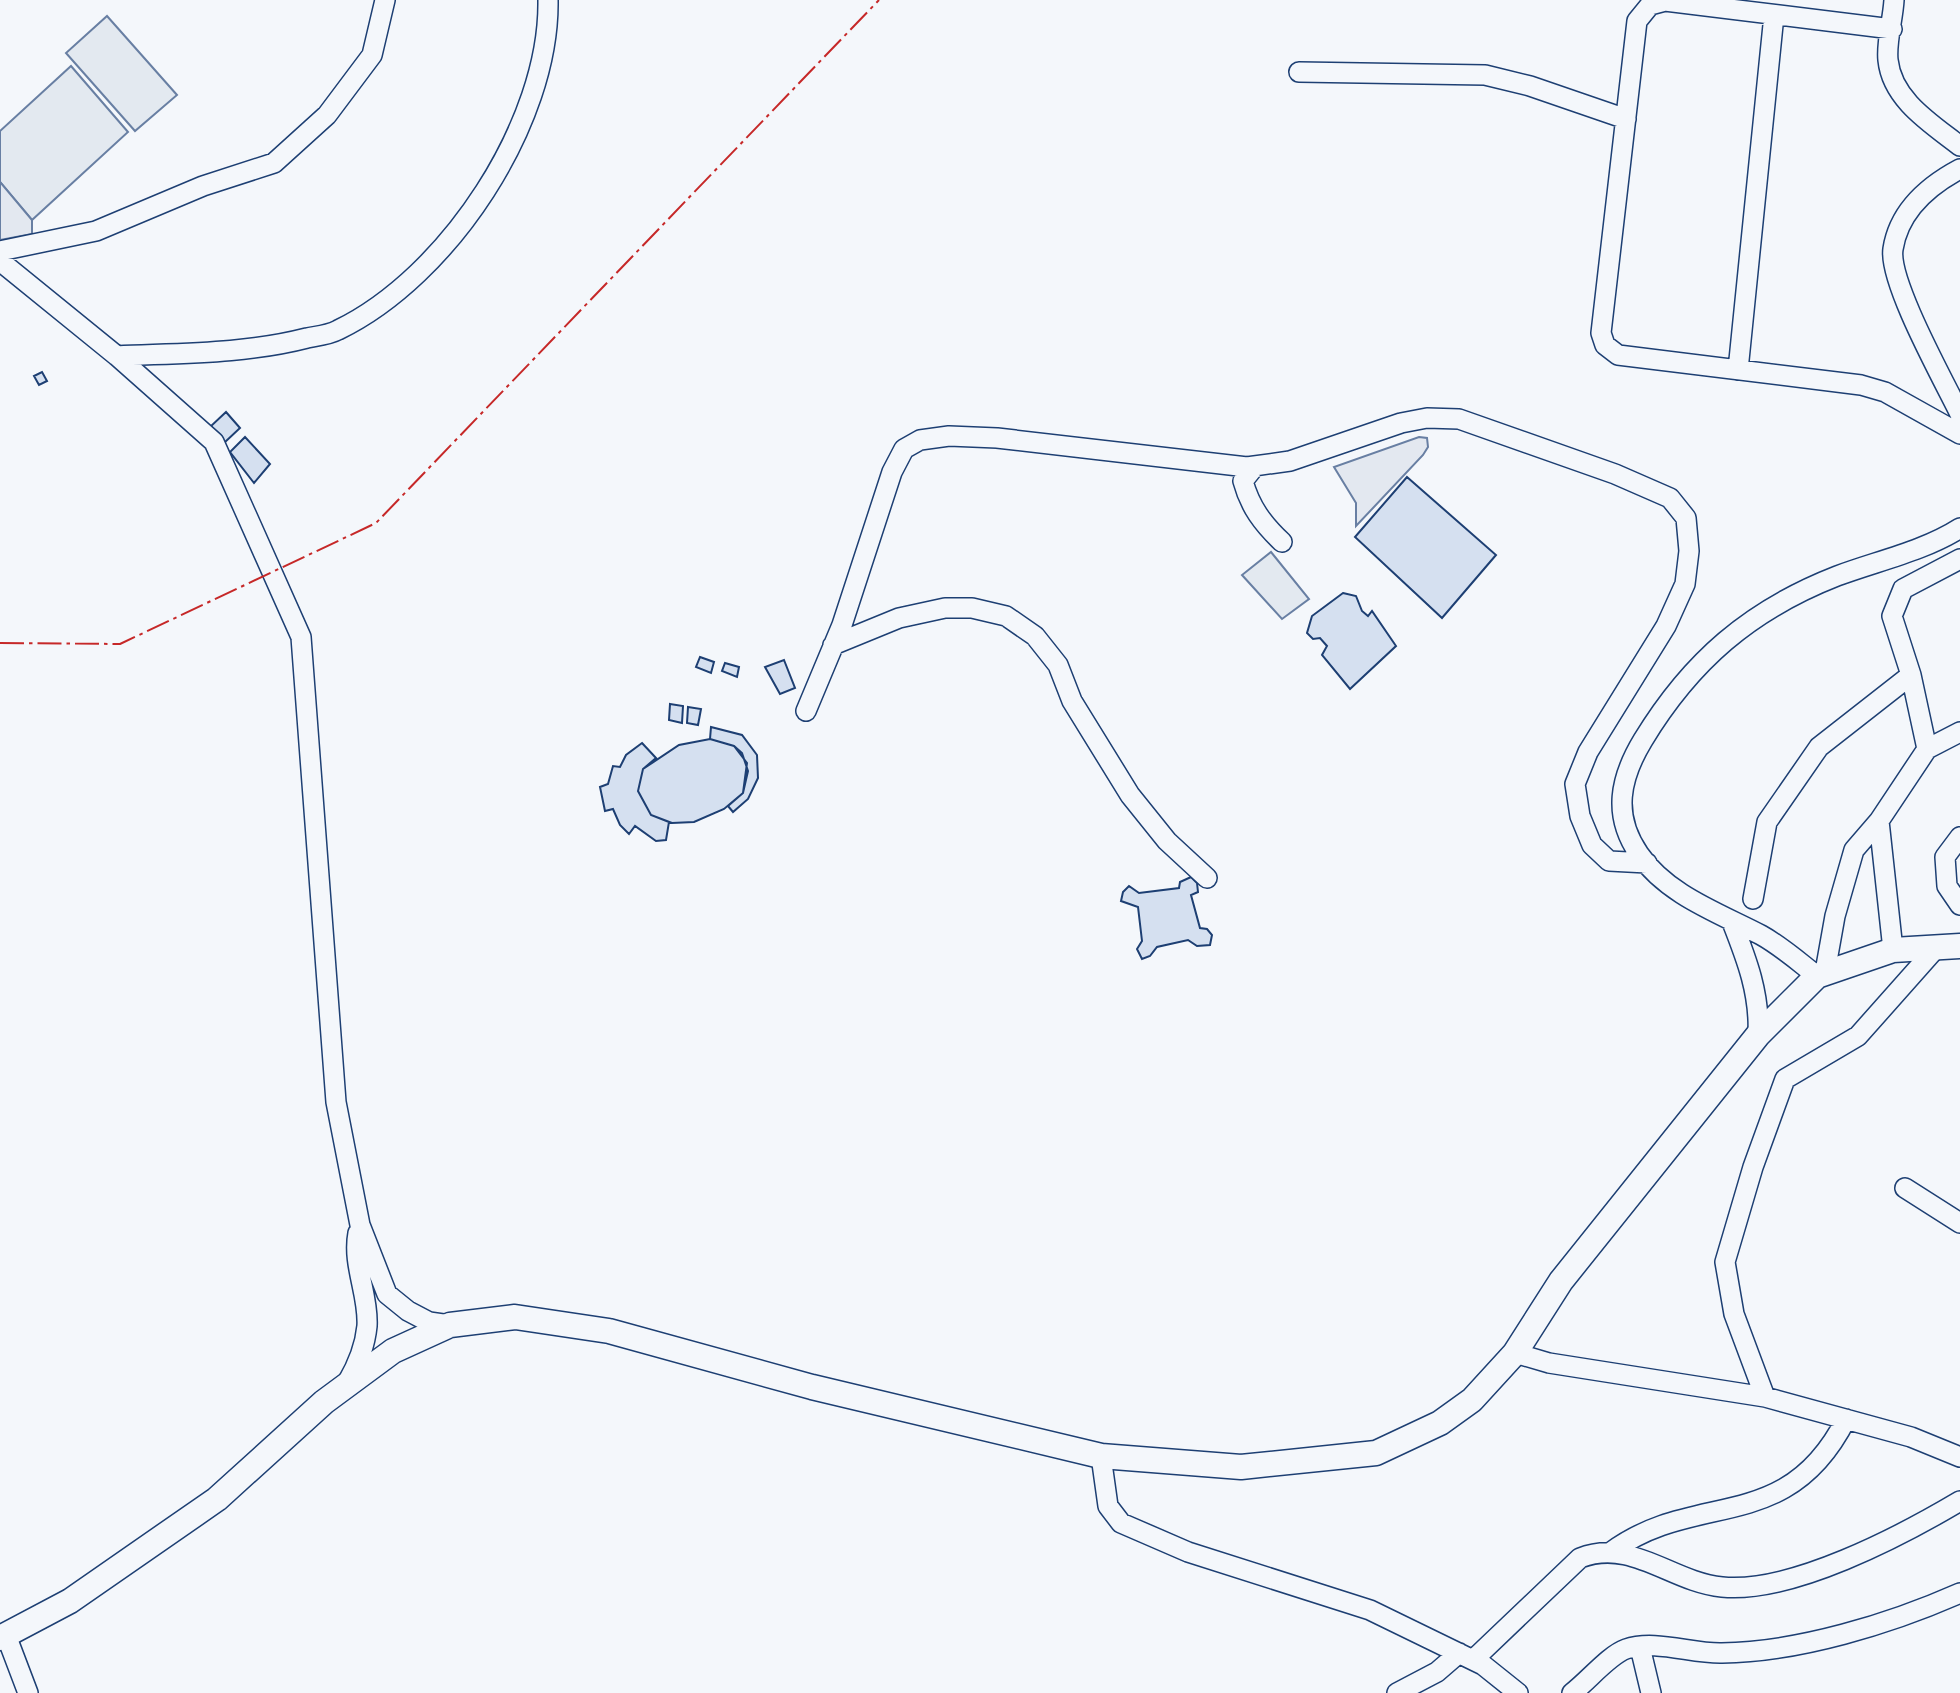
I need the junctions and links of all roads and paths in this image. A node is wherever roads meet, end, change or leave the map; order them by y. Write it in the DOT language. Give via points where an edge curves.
graph roads {
  1 [pos="385,0"];
  2 [pos="548,0"];
  3 [pos="1894,0"];
  4 [pos="1774,15"];
  5 [pos="1892,29"];
  6 [pos="1299,72"];
  7 [pos="1626,119"];
  8 [pos="1960,146"];
  9 [pos="1960,169"];
  10 [pos="0,251"];
  11 [pos="0,261"];
  12 [pos="117,356"];
  13 [pos="1738,370"];
  14 [pos="1960,414"];
  15 [pos="1960,434"];
  16 [pos="1255,466"];
  17 [pos="1960,528"];
  18 [pos="1282,542"];
  19 [pos="1960,559"];
  20 [pos="833,645"];
  21 [pos="1911,675"];
  22 [pos="806,710"];
  23 [pos="1960,732"];
  24 [pos="1927,749"];
  25 [pos="1879,821"];
  26 [pos="1960,837"];
  27 [pos="1647,863"];
  28 [pos="1207,878"];
  29 [pos="1753,899"];
  30 [pos="1960,905"];
  31 [pos="1732,922"];
  32 [pos="1948,947"];
  33 [pos="1893,950"];
  34 [pos="1821,974"];
  35 [pos="1758,1035"];
  36 [pos="1905,1188"];
  37 [pos="1960,1223"];
  38 [pos="360,1225"];
  39 [pos="450,1325"];
  40 [pos="1515,1353"];
  41 [pos="345,1387"];
  42 [pos="1765,1397"];
  43 [pos="1846,1419"];
  44 [pos="1101,1456"];
  45 [pos="1960,1457"];
  46 [pos="1960,1502"];
  47 [pos="1611,1552"];
  48 [pos="1960,1593"];
  49 [pos="3,1636"];
  50 [pos="1640,1647"];
  51 [pos="1466,1656"];
  52 [pos="28,1693"];
  53 [pos="1397,1693"];
  54 [pos="1518,1693"];
  55 [pos="1572,1693"];
  56 [pos="1651,1693"];
  1 -- 10 [label="street" via="372,55 327,115 274,163 203,186 96,231"];
  2 -- 12 [label="street" via="548,26 527,109 495,178 456,234 405,287 337,331 268,349"];
  3 -- 5 [label="street"];
  4 -- 5 [label="street"];
  4 -- 7 [label="street" via="1665,1 1650,5 1637,21"];
  4 -- 13 [label="street"];
  5 -- 8 [label="street" via="1888,60 1896,88 1915,111"];
  6 -- 7 [label="street" via="1485,75"];
  7 -- 13 [label="street" via="1601,332 1605,345 1618,355"];
  9 -- 14 [label="street" via="1907,211 1892,251 1895,271 1923,340"];
  11 -- 12 [label="street"];
  12 -- 38 [label="street" via="214,442 301,637 336,1102"];
  13 -- 15 [label="street" via="1861,385 1885,392"];
  16 -- 18 [label="street" via="1243,481 1247,495 1265,526"];
  16 -- 20 [label="street" via="997,438 919,440 904,449 892,472"];
  16 -- 27 [label="street" via="1290,461 1401,423 1459,419 1671,498 1686,518 1685,584 1666,626 1588,752 1575,785 1591,845 1609,861"];
  17 -- 27 [label="street" via="1790,597 1716,646 1656,718 1624,774 1625,825"];
  19 -- 21 [label="street" via="1903,589 1892,616"];
  20 -- 22 [label="street"];
  20 -- 28 [label="street" via="899,618 945,608 972,608 1006,616 1035,636 1058,665 1072,701 1130,795 1167,841"];
  21 -- 24 [label="street"];
  21 -- 29 [label="street" via="1819,747 1767,822"];
  23 -- 24 [label="street"];
  24 -- 25 [label="street"];
  25 -- 33 [label="street"];
  25 -- 34 [label="street" via="1854,850"];
  26 -- 30 [label="street" via="1945,857 1947,886"];
  27 -- 31 [label="street" via="1666,883"];
  31 -- 34 [label="street" via="1763,936"];
  31 -- 35 [label="street" via="1754,983"];
  32 -- 33 [label="main road"];
  32 -- 42 [label="street" via="1858,1036 1785,1079 1725,1262 1734,1314"];
  33 -- 34 [label="main road"];
  34 -- 35 [label="main road"];
  35 -- 40 [label="main road" via="1576,1261"];
  36 -- 37 [label="street"];
  38 -- 39 [label="street" via="387,1294 429,1322"];
  38 -- 41 [label="street" via="356,1248 367,1325 360,1361"];
  39 -- 41 [label="main road" via="393,1351"];
  39 -- 44 [label="main road" via="515,1317 609,1331 812,1387"];
  40 -- 42 [label="street" via="1549,1363"];
  40 -- 44 [label="main road" via="1472,1401 1440,1423 1376,1453 1241,1467"];
  41 -- 49 [label="main road" via="216,1499 70,1601"];
  42 -- 43 [label="street"];
  43 -- 45 [label="street"];
  43 -- 47 [label="street" via="1832,1448 1796,1483 1730,1510 1643,1532"];
  44 -- 51 [label="street" via="1108,1506 1121,1523 1188,1552 1370,1610"];
  46 -- 47 [label="street" via="1910,1531 1800,1575 1759,1586 1723,1587 1694,1581"];
  47 -- 51 [label="street" via="1580,1558"];
  48 -- 50 [label="street" via="1894,1619 1770,1649 1712,1653"];
  49 -- 52 [label="street"];
  50 -- 55 [label="street" via="1623,1650"];
  50 -- 56 [label="street"];
  51 -- 53 [label="street"];
  51 -- 54 [label="street"];
}
